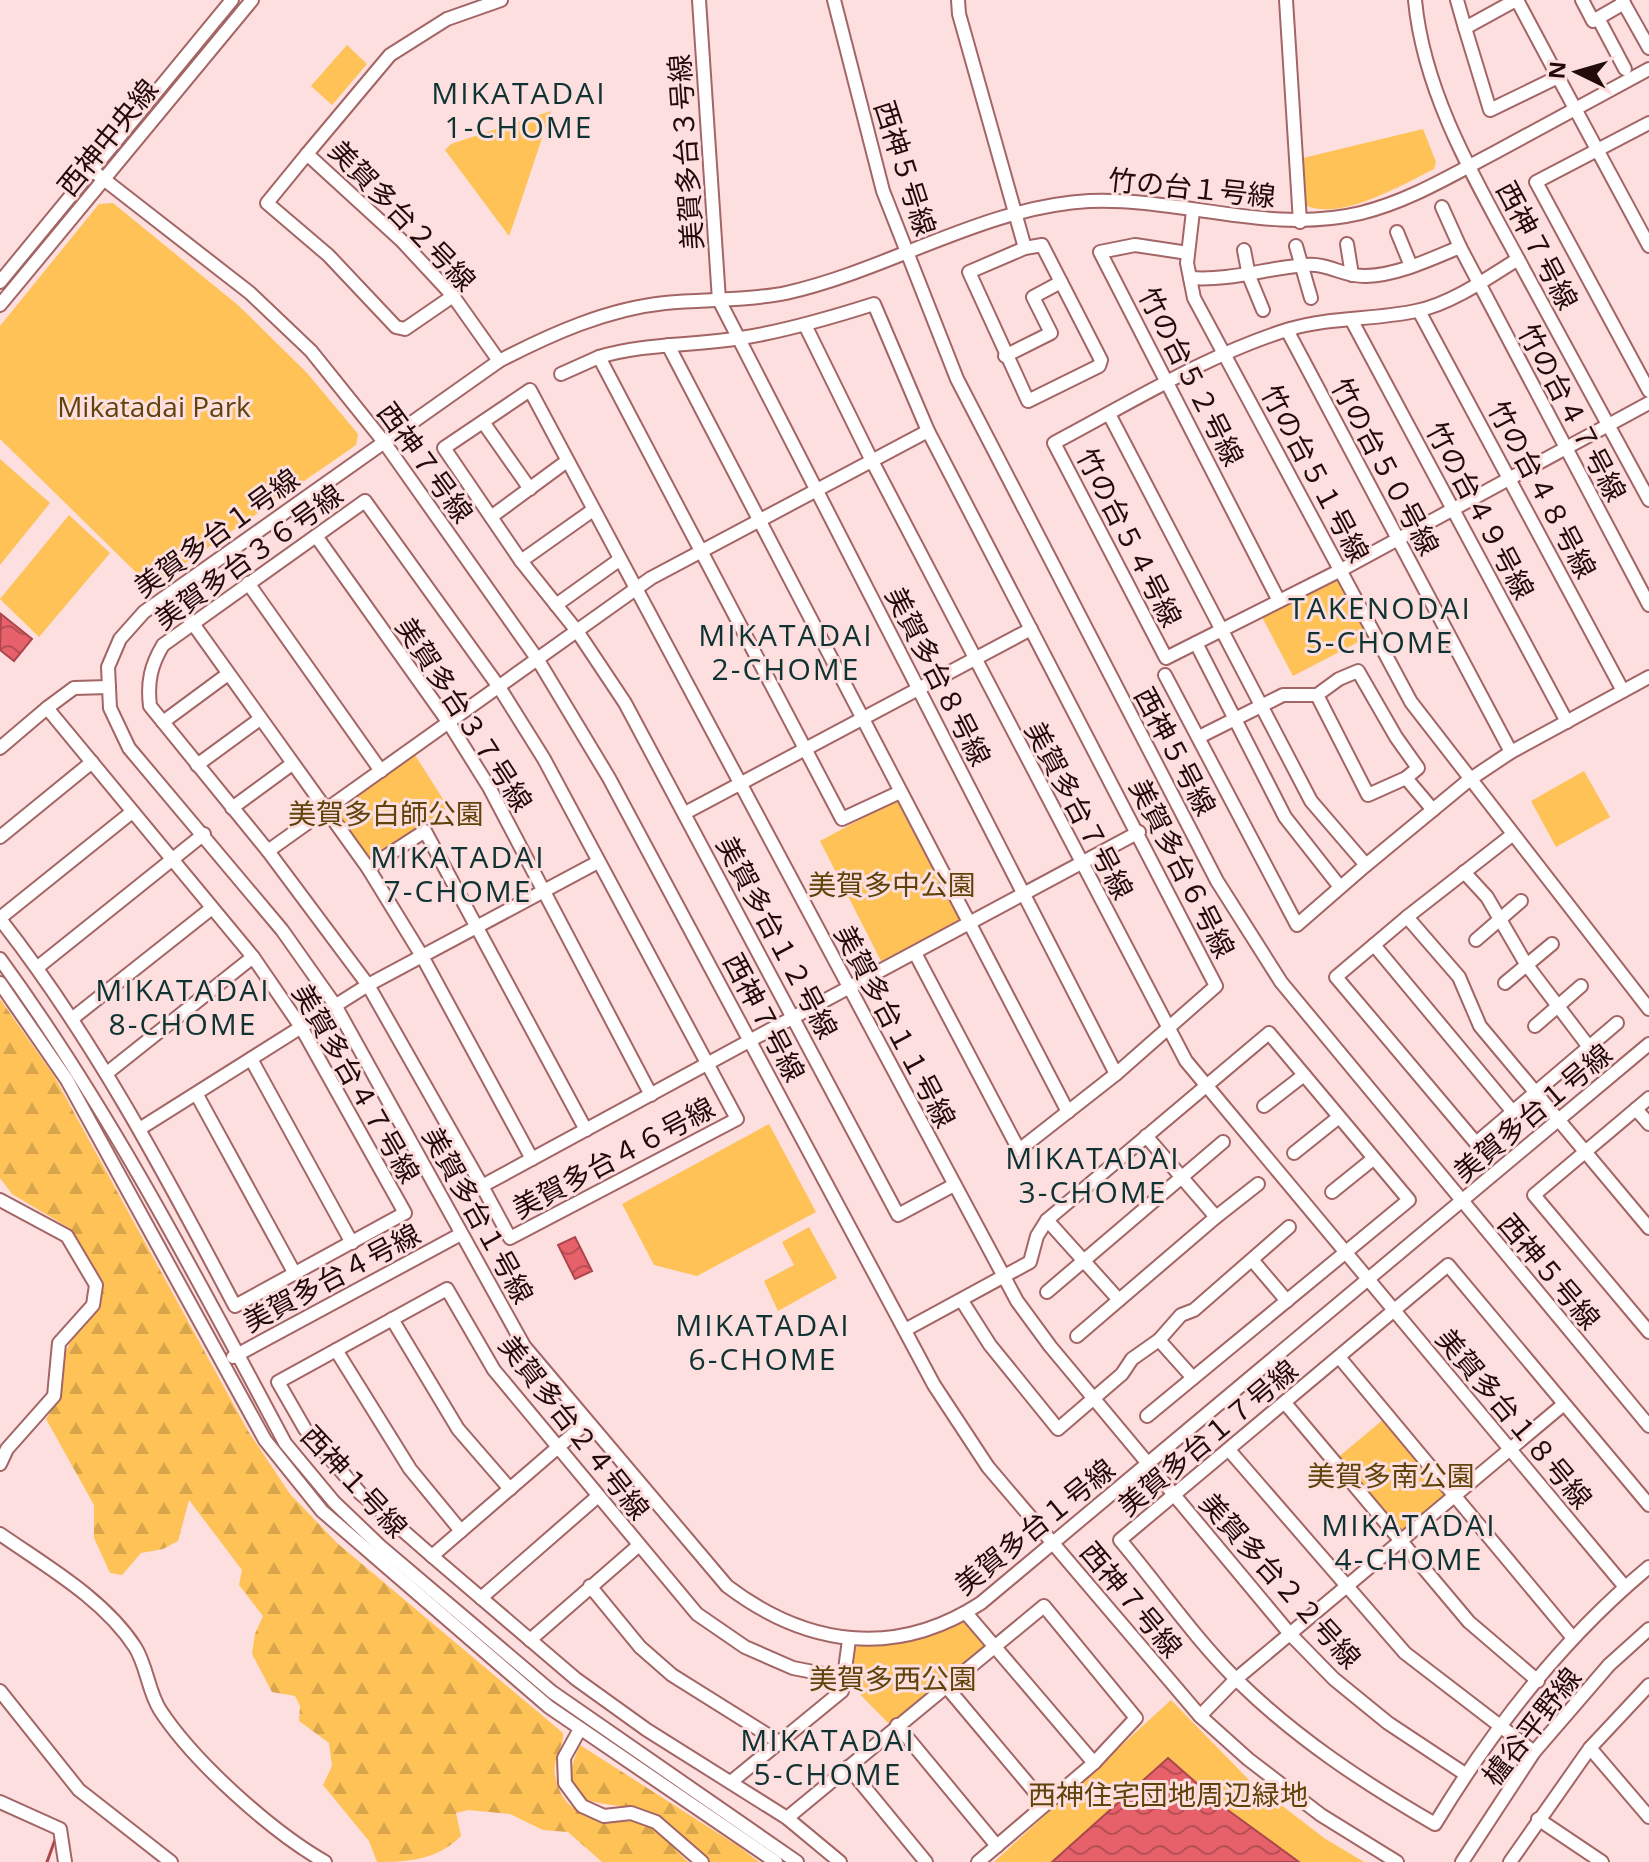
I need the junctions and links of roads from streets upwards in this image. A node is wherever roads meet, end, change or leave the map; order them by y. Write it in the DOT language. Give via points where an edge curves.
graph roads {
  1 [pos="232,0"];
  2 [pos="252,0"];
  3 [pos="501,0"];
  4 [pos="699,0"];
  5 [pos="834,0"];
  6 [pos="958,0"];
  7 [pos="1286,0"];
  8 [pos="1415,0"];
  9 [pos="1457,0"];
  10 [pos="1517,0"];
  11 [pos="1582,0"];
  12 [pos="1623,2"];
  13 [pos="1598,18"];
  14 [pos="1465,28"];
  15 [pos="1649,48"];
  16 [pos="1625,69"];
  17 [pos="1649,69"];
  18 [pos="1558,77"];
  19 [pos="1575,109"];
  20 [pos="1649,123"];
  21 [pos="1598,149"];
  22 [pos="307,154"];
  23 [pos="1469,167"];
  24 [pos="92,170"];
  25 [pos="104,179"];
  26 [pos="1442,207"];
  27 [pos="1193,211"];
  28 [pos="1016,213"];
  29 [pos="1300,222"];
  30 [pos="1397,232"];
  31 [pos="1347,244"];
  32 [pos="1296,246"];
  33 [pos="1649,246"];
  34 [pos="1460,247"];
  35 [pos="1025,248"];
  36 [pos="1244,250"];
  37 [pos="1188,253"];
  38 [pos="909,254"];
  39 [pos="1518,259"];
  40 [pos="1303,265"];
  41 [pos="1411,266"];
  42 [pos="1352,275"];
  43 [pos="1249,276"];
  44 [pos="1190,278"];
  45 [pos="0,282"];
  46 [pos="1061,282"];
  47 [pos="1477,285"];
  48 [pos="453,296"];
  49 [pos="1311,298"];
  50 [pos="719,300"];
  51 [pos="0,305"];
  52 [pos="1263,310"];
  53 [pos="1419,311"];
  54 [pos="1352,321"];
  55 [pos="805,325"];
  56 [pos="1287,330"];
  57 [pos="739,339"];
  58 [pos="668,345"];
  59 [pos="1226,355"];
  60 [pos="1005,356"];
  61 [pos="599,357"];
  62 [pos="499,361"];
  63 [pos="561,374"];
  64 [pos="1170,383"];
  65 [pos="1649,391"];
  66 [pos="1649,403"];
  67 [pos="1109,414"];
  68 [pos="483,422"];
  69 [pos="1608,425"];
  70 [pos="928,431"];
  71 [pos="384,442"];
  72 [pos="1565,448"];
  73 [pos="567,461"];
  74 [pos="872,461"];
  75 [pos="1511,478"];
  76 [pos="530,489"];
  77 [pos="818,491"];
  78 [pos="1649,500"];
  79 [pos="1453,509"];
  80 [pos="593,510"];
  81 [pos="491,517"];
  82 [pos="761,521"];
  83 [pos="316,536"];
  84 [pos="1397,540"];
  85 [pos="701,551"];
  86 [pos="619,560"];
  87 [pos="521,561"];
  88 [pos="1341,570"];
  89 [pos="248,583"];
  90 [pos="635,589"];
  91 [pos="171,593"];
  92 [pos="1279,601"];
  93 [pos="556,605"];
  94 [pos="1649,605"];
  95 [pos="193,623"];
  96 [pos="1030,629"];
  97 [pos="1223,629"];
  98 [pos="577,631"];
  99 [pos="1196,643"];
  100 [pos="975,659"];
  101 [pos="538,660"];
  102 [pos="228,674"];
  103 [pos="1165,675"];
  104 [pos="1649,677"];
  105 [pos="109,687"];
  106 [pos="499,687"];
  107 [pos="918,690"];
  108 [pos="1623,691"];
  109 [pos="1317,695"];
  110 [pos="1261,705"];
  111 [pos="47,708"];
  112 [pos="1235,718"];
  113 [pos="260,719"];
  114 [pos="861,720"];
  115 [pos="163,722"];
  116 [pos="1567,722"];
  117 [pos="449,723"];
  118 [pos="1199,737"];
  119 [pos="0,748"];
  120 [pos="804,750"];
  121 [pos="1511,752"];
  122 [pos="92,762"];
  123 [pos="292,764"];
  124 [pos="197,765"];
  125 [pos="381,771"];
  126 [pos="1406,778"];
  127 [pos="1469,780"];
  128 [pos="742,786"];
  129 [pos="898,793"];
  130 [pos="232,808"];
  131 [pos="1433,810"];
  132 [pos="325,811"];
  133 [pos="132,812"];
  134 [pos="685,813"];
  135 [pos="1139,832"];
  136 [pos="204,834"];
  137 [pos="1512,835"];
  138 [pos="0,837"];
  139 [pos="268,851"];
  140 [pos="172,860"];
  141 [pos="598,862"];
  142 [pos="1082,863"];
  143 [pos="1366,865"];
  144 [pos="368,868"];
  145 [pos="1464,872"];
  146 [pos="1340,887"];
  147 [pos="543,891"];
  148 [pos="1025,894"];
  149 [pos="1521,901"];
  150 [pos="212,908"];
  151 [pos="1407,917"];
  152 [pos="0,918"];
  153 [pos="1499,920"];
  154 [pos="970,923"];
  155 [pos="477,926"];
  156 [pos="1476,940"];
  157 [pos="1552,944"];
  158 [pos="1374,945"];
  159 [pos="915,953"];
  160 [pos="422,956"];
  161 [pos="253,957"];
  162 [pos="0,959"];
  163 [pos="1526,964"];
  164 [pos="38,967"];
  165 [pos="0,983"];
  166 [pos="1505,983"];
  167 [pos="368,985"];
  168 [pos="1581,986"];
  169 [pos="848,988"];
  170 [pos="335,1005"];
  171 [pos="1558,1006"];
  172 [pos="1649,1009"];
  173 [pos="73,1018"];
  174 [pos="793,1018"];
  175 [pos="1617,1023"];
  176 [pos="1535,1026"];
  177 [pos="301,1027"];
  178 [pos="1167,1029"];
  179 [pos="751,1040"];
  180 [pos="1649,1044"];
  181 [pos="1589,1047"];
  182 [pos="251,1059"];
  183 [pos="708,1064"];
  184 [pos="107,1073"];
  185 [pos="1116,1074"];
  186 [pos="1304,1075"];
  187 [pos="1208,1088"];
  188 [pos="1536,1092"];
  189 [pos="197,1095"];
  190 [pos="651,1095"];
  191 [pos="1649,1098"];
  192 [pos="1264,1106"];
  193 [pos="1636,1109"];
  194 [pos="1068,1112"];
  195 [pos="1513,1112"];
  196 [pos="1339,1117"];
  197 [pos="1560,1121"];
  198 [pos="1649,1124"];
  199 [pos="141,1128"];
  200 [pos="586,1130"];
  201 [pos="1146,1136"];
  202 [pos="1223,1142"];
  203 [pos="1585,1151"];
  204 [pos="1294,1153"];
  205 [pos="532,1159"];
  206 [pos="1373,1159"];
  207 [pos="1182,1178"];
  208 [pos="1258,1184"];
  209 [pos="954,1185"];
  210 [pos="482,1186"];
  211 [pos="1332,1192"];
  212 [pos="0,1200"];
  213 [pos="1462,1204"];
  214 [pos="1216,1217"];
  215 [pos="1047,1220"];
  216 [pos="1289,1227"];
  217 [pos="1649,1228"];
  218 [pos="461,1234"];
  219 [pos="352,1243"];
  220 [pos="1345,1253"];
  221 [pos="1084,1261"];
  222 [pos="1253,1261"];
  223 [pos="295,1274"];
  224 [pos="1005,1279"];
  225 [pos="1368,1281"];
  226 [pos="1047,1292"];
  227 [pos="1119,1300"];
  228 [pos="962,1301"];
  229 [pos="1287,1301"];
  230 [pos="1394,1311"];
  231 [pos="392,1319"];
  232 [pos="905,1330"];
  233 [pos="1649,1332"];
  234 [pos="1077,1336"];
  235 [pos="1159,1340"];
  236 [pos="336,1350"];
  237 [pos="238,1355"];
  238 [pos="1339,1357"];
  239 [pos="223,1362"];
  240 [pos="1193,1378"];
  241 [pos="1094,1400"];
  242 [pos="1285,1403"];
  243 [pos="1564,1404"];
  244 [pos="1147,1416"];
  245 [pos="586,1423"];
  246 [pos="1649,1426"];
  247 [pos="556,1449"];
  248 [pos="1510,1449"];
  249 [pos="1229,1450"];
  250 [pos="0,1464"];
  251 [pos="1148,1464"];
  252 [pos="510,1489"];
  253 [pos="1174,1496"];
  254 [pos="1455,1496"];
  255 [pos="597,1497"];
  256 [pos="1649,1505"];
  257 [pos="461,1531"];
  258 [pos="0,1534"];
  259 [pos="1400,1542"];
  260 [pos="1055,1545"];
  261 [pos="638,1546"];
  262 [pos="432,1556"];
  263 [pos="1649,1567"];
  264 [pos="590,1586"];
  265 [pos="1625,1587"];
  266 [pos="1345,1588"];
  267 [pos="481,1598"];
  268 [pos="966,1613"];
  269 [pos="1649,1629"];
  270 [pos="1290,1634"];
  271 [pos="1573,1638"];
  272 [pos="530,1640"];
  273 [pos="849,1640"];
  274 [pos="994,1645"];
  275 [pos="844,1678"];
  276 [pos="1236,1679"];
  277 [pos="1538,1681"];
  278 [pos="945,1685"];
  279 [pos="1647,1693"];
  280 [pos="2,1698"];
  281 [pos="1200,1716"];
  282 [pos="897,1725"];
  283 [pos="1501,1727"];
  284 [pos="580,1729"];
  285 [pos="779,1742"];
  286 [pos="1590,1748"];
  287 [pos="1534,1752"];
  288 [pos="1094,1763"];
  289 [pos="848,1767"];
  290 [pos="1465,1774"];
  291 [pos="731,1782"];
  292 [pos="0,1802"];
  293 [pos="1045,1804"];
  294 [pos="1649,1817"];
  295 [pos="787,1818"];
  296 [pos="1538,1819"];
  297 [pos="997,1846"];
  298 [pos="65,1862"];
  299 [pos="171,1862"];
  300 [pos="325,1862"];
  301 [pos="702,1862"];
  302 [pos="776,1862"];
  303 [pos="797,1862"];
  304 [pos="840,1862"];
  305 [pos="926,1862"];
  306 [pos="978,1862"];
  307 [pos="1397,1862"];
  308 [pos="1462,1862"];
  309 [pos="1510,1862"];
  310 [pos="1602,1862"];
  1 -- 24 [label="street, 西神中央線"];
  2 -- 25 [label="street, 西神中央線"];
  3 -- 22 [label="street, 美賀多台２号線" via="447,19 390,55"];
  4 -- 50 [label="street, 美賀多台３号線"];
  5 -- 38 [label="street, 西神５号線" via="883,191"];
  6 -- 28 [label="street"];
  7 -- 29 [label="street"];
  8 -- 23 [label="street, 西神７号線" via="1439,98"];
  9 -- 14 [label="street"];
  10 -- 14 [label="street"];
  10 -- 18 [label="street"];
  11 -- 13 [label="street" via="1593,21"];
  12 -- 13 [label="street"];
  12 -- 15 [label="street"];
  13 -- 16 [label="street"];
  14 -- 18 [label="street" via="1490,110"];
  17 -- 19 [label="street, 竹の台１号線"];
  18 -- 19 [label="street"];
  19 -- 21 [label="street"];
  19 -- 23 [label="street, 竹の台１号線"];
  20 -- 21 [label="street"];
  21 -- 33 [label="street"];
  21 -- 65 [label="street" via="1536,182"];
  22 -- 48 [label="street, 美賀多台２号線"];
  22 -- 48 [label="street" via="267,203 328,255 396,327 405,329"];
  23 -- 29 [label="street, 竹の台１号線" via="1415,196 1360,213"];
  23 -- 39 [label="street, 西神７号線"];
  24 -- 25 [label="street, 西神７号線"];
  24 -- 45 [label="street, 西神中央線"];
  25 -- 51 [label="street, 西神中央線"];
  25 -- 71 [label="street, 西神７号線" via="270,312 311,351"];
  26 -- 34 [label="street, 竹の台４７号線"];
  27 -- 28 [label="street, 竹の台１号線" via="1088,201"];
  27 -- 29 [label="street, 竹の台１号線"];
  27 -- 37 [label="street, 竹の台５１号線"];
  28 -- 35 [label="street"];
  28 -- 38 [label="street, 竹の台１号線"];
  30 -- 41 [label="street"];
  31 -- 42 [label="street"];
  32 -- 40 [label="street"];
  34 -- 41 [label="street"];
  34 -- 47 [label="street, 竹の台４７号線"];
  35 -- 46 [label="street" via="1042,245"];
  35 -- 60 [label="street" via="969,272"];
  36 -- 43 [label="street"];
  37 -- 44 [label="street, 竹の台５１号線"];
  37 -- 64 [label="street, 竹の台５２号線" via="1135,245 1100,252"];
  38 -- 50 [label="street, 美賀多台１号線" via="786,293"];
  38 -- 213 [label="street, 西神５号線" via="957,379 1217,881 1281,982"];
  39 -- 47 [label="street, 竹の台５４号線"];
  39 -- 69 [label="street, 西神７号線"];
  40 -- 42 [label="street" via="1327,264"];
  40 -- 43 [label="street"];
  40 -- 49 [label="street"];
  41 -- 42 [label="street" via="1367,277"];
  43 -- 44 [label="street"];
  43 -- 52 [label="street"];
  44 -- 59 [label="street, 竹の台５１号線" via="1194,298"];
  46 -- 60 [label="street" via="1033,297 1051,333"];
  46 -- 60 [label="street" via="1101,360 1099,366 1028,401"];
  47 -- 53 [label="street, 竹の台５４号線"];
  47 -- 72 [label="street, 竹の台４７号線"];
  48 -- 62 [label="street, 美賀多台２号線"];
  50 -- 57 [label="street, 美賀多台８号線"];
  50 -- 62 [label="street, 美賀多台１号線" via="613,313"];
  53 -- 54 [label="street, 竹の台５４号線"];
  53 -- 75 [label="street, 竹の台４８号線"];
  54 -- 56 [label="street, 竹の台５４号線" via="1315,322"];
  54 -- 79 [label="street, 竹の台４９号線"];
  55 -- 57 [label="street, 美賀多台６号線"];
  55 -- 70 [label="street, 美賀多台６号線" via="874,304"];
  55 -- 74 [label="street, 美賀多台７号線"];
  56 -- 59 [label="street, 竹の台５４号線"];
  56 -- 84 [label="street, 竹の台５０号線"];
  57 -- 58 [label="street, 美賀多台６号線"];
  57 -- 77 [label="street, 美賀多台８号線"];
  58 -- 61 [label="street, 美賀多台６号線"];
  58 -- 82 [label="street"];
  59 -- 64 [label="street, 竹の台５４号線"];
  59 -- 88 [label="street, 竹の台５１号線"];
  61 -- 63 [label="street, 美賀多台６号線"];
  61 -- 85 [label="street"];
  62 -- 71 [label="street, 美賀多台１号線"];
  64 -- 67 [label="street, 竹の台５４号線"];
  64 -- 92 [label="street, 竹の台５２号線"];
  66 -- 69 [label="street, 竹の台５４号線"];
  67 -- 97 [label="street"];
  67 -- 99 [label="street, 竹の台５４号線" via="1054,443 1166,658"];
  68 -- 73 [label="street, 美賀多台１１号線" via="530,390"];
  68 -- 76 [label="street"];
  68 -- 81 [label="street, 美賀多台１２号線" via="444,448"];
  69 -- 72 [label="street, 竹の台５４号線"];
  69 -- 78 [label="street, 西神７号線"];
  70 -- 74 [label="street"];
  70 -- 96 [label="street, 美賀多台６号線"];
  71 -- 91 [label="street, 美賀多台１号線"];
  71 -- 101 [label="street, 西神７号線"];
  72 -- 75 [label="street, 竹の台５４号線"];
  72 -- 94 [label="street, 竹の台４７号線"];
  73 -- 76 [label="street"];
  73 -- 80 [label="street, 美賀多台１１号線"];
  74 -- 77 [label="street"];
  74 -- 100 [label="street, 美賀多台７号線"];
  75 -- 79 [label="street, 竹の台５４号線"];
  75 -- 108 [label="street, 竹の台４８号線"];
  76 -- 81 [label="street"];
  77 -- 82 [label="street"];
  77 -- 107 [label="street, 美賀多台８号線"];
  79 -- 84 [label="street, 竹の台５４号線"];
  79 -- 116 [label="street, 竹の台４９号線"];
  80 -- 86 [label="street, 美賀多台１１号線"];
  80 -- 87 [label="street"];
  81 -- 87 [label="street, 美賀多台１２号線"];
  82 -- 85 [label="street"];
  82 -- 114 [label="street"];
  83 -- 89 [label="street, 美賀多台３６号線"];
  83 -- 106 [label="street, 美賀多台３６号線" via="365,501"];
  83 -- 117 [label="street, 美賀多台３７号線"];
  84 -- 88 [label="street, 竹の台５４号線"];
  84 -- 121 [label="street, 竹の台５０号線"];
  85 -- 90 [label="street"];
  85 -- 120 [label="street"];
  86 -- 90 [label="street, 美賀多台１１号線"];
  86 -- 93 [label="street"];
  87 -- 93 [label="street, 美賀多台１２号線"];
  88 -- 92 [label="street, 竹の台５４号線"];
  88 -- 127 [label="street, 竹の台５１号線" via="1411,702"];
  89 -- 95 [label="street, 美賀多台３６号線"];
  89 -- 125 [label="street"];
  90 -- 98 [label="street"];
  90 -- 128 [label="street, 美賀多台１１号線"];
  91 -- 95 [label="street"];
  91 -- 105 [label="street, 美賀多台１号線" via="120,639 108,667"];
  92 -- 97 [label="street, 竹の台５４号線"];
  93 -- 98 [label="street, 美賀多台１２号線"];
  95 -- 102 [label="street"];
  95 -- 115 [label="street, 美賀多台３６号線" via="163,645 153,663 150,706"];
  96 -- 100 [label="street"];
  96 -- 135 [label="street, 美賀多台６号線"];
  97 -- 99 [label="street, 竹の台５４号線"];
  97 -- 110 [label="street"];
  98 -- 101 [label="street"];
  98 -- 134 [label="street, 美賀多台１２号線" via="625,703"];
  99 -- 112 [label="street"];
  100 -- 107 [label="street"];
  100 -- 142 [label="street, 美賀多台７号線"];
  101 -- 106 [label="street"];
  101 -- 179 [label="street, 西神７号線" via="609,778"];
  102 -- 113 [label="street"];
  102 -- 115 [label="street"];
  103 -- 118 [label="street"];
  104 -- 108 [label="street"];
  105 -- 111 [label="street" via="74,688"];
  105 -- 136 [label="street, 美賀多台１号線" via="110,708 129,748"];
  106 -- 117 [label="street"];
  106 -- 141 [label="street, 美賀多台３６号線"];
  107 -- 114 [label="street"];
  107 -- 148 [label="street, 美賀多台８号線"];
  108 -- 116 [label="street"];
  109 -- 110 [label="street" via="1283,695"];
  109 -- 126 [label="street" via="1368,795"];
  109 -- 126 [label="street" via="1358,671 1418,768"];
  110 -- 112 [label="street"];
  110 -- 143 [label="street" via="1311,801"];
  111 -- 119 [label="street"];
  111 -- 122 [label="street, 美賀多台４７号線"];
  112 -- 118 [label="street"];
  112 -- 146 [label="street" via="1285,817"];
  113 -- 123 [label="street"];
  113 -- 124 [label="street"];
  114 -- 120 [label="street"];
  114 -- 129 [label="street"];
  115 -- 124 [label="street, 美賀多台３６号線"];
  116 -- 121 [label="street"];
  117 -- 125 [label="street"];
  117 -- 147 [label="street, 美賀多台３７号線"];
  118 -- 146 [label="street" via="1297,925"];
  120 -- 128 [label="street"];
  120 -- 129 [label="street" via="842,819"];
  121 -- 127 [label="street"];
  122 -- 133 [label="street, 美賀多台４７号線"];
  122 -- 138 [label="street"];
  123 -- 130 [label="street"];
  123 -- 132 [label="street"];
  124 -- 130 [label="street, 美賀多台３６号線"];
  125 -- 132 [label="street"];
  126 -- 131 [label="street"];
  127 -- 131 [label="street"];
  127 -- 137 [label="street, 竹の台５１号線"];
  128 -- 134 [label="street"];
  128 -- 169 [label="street, 美賀多台１１号線"];
  129 -- 154 [label="street"];
  130 -- 139 [label="street, 美賀多台３６号線"];
  131 -- 143 [label="street"];
  132 -- 139 [label="street"];
  132 -- 144 [label="street"];
  133 -- 140 [label="street, 美賀多台４７号線"];
  133 -- 152 [label="street"];
  134 -- 174 [label="street, 美賀多台１２号線"];
  135 -- 142 [label="street"];
  135 -- 178 [label="street, 美賀多台６号線" via="1216,986"];
  136 -- 140 [label="street"];
  136 -- 170 [label="street, 美賀多台１号線"];
  137 -- 145 [label="street"];
  137 -- 172 [label="street, 竹の台５１号線"];
  139 -- 167 [label="street, 美賀多台３６号線"];
  140 -- 150 [label="street, 美賀多台４７号線"];
  140 -- 164 [label="street"];
  141 -- 147 [label="street"];
  141 -- 183 [label="street, 美賀多台３６号線"];
  142 -- 148 [label="street"];
  142 -- 178 [label="street, 美賀多台７号線"];
  143 -- 146 [label="street"];
  144 -- 155 [label="street" via="425,831"];
  144 -- 160 [label="street"];
  145 -- 151 [label="street"];
  145 -- 153 [label="street"];
  147 -- 155 [label="street"];
  147 -- 190 [label="street, 美賀多台３７号線"];
  148 -- 154 [label="street"];
  148 -- 185 [label="street, 美賀多台８号線"];
  149 -- 153 [label="street"];
  150 -- 161 [label="street, 美賀多台４７号線"];
  150 -- 173 [label="street"];
  151 -- 158 [label="street"];
  151 -- 188 [label="street" via="1459,977 1480,1026"];
  152 -- 164 [label="street, 美賀多台４７号線"];
  153 -- 156 [label="street"];
  153 -- 163 [label="street"];
  154 -- 159 [label="street"];
  154 -- 194 [label="street"];
  155 -- 160 [label="street"];
  155 -- 200 [label="street"];
  157 -- 163 [label="street"];
  158 -- 195 [label="street"];
  158 -- 195 [label="street" via="1336,977 1476,1143"];
  159 -- 169 [label="street"];
  159 -- 194 [label="street, 美賀多台６号線" via="1019,1150"];
  160 -- 167 [label="street"];
  160 -- 205 [label="street"];
  161 -- 177 [label="street, 美賀多台４７号線"];
  161 -- 184 [label="street"];
  162 -- 237 [label="street, 西神１号線" via="91,1094"];
  163 -- 166 [label="street"];
  163 -- 171 [label="street"];
  164 -- 173 [label="street, 美賀多台４７号線"];
  165 -- 239 [label="street, 西神１号線" via="67,1080"];
  167 -- 170 [label="street"];
  167 -- 210 [label="street, 美賀多台３６号線"];
  168 -- 171 [label="street"];
  169 -- 174 [label="street"];
  169 -- 209 [label="street, 美賀多台１１号線"];
  170 -- 177 [label="street"];
  170 -- 218 [label="street, 美賀多台１号線"];
  171 -- 176 [label="street"];
  171 -- 181 [label="street"];
  173 -- 184 [label="street, 美賀多台４７号線"];
  174 -- 179 [label="street"];
  174 -- 209 [label="street, 美賀多台１２号線" via="898,1215"];
  175 -- 181 [label="street"];
  177 -- 182 [label="street"];
  177 -- 219 [label="street, 美賀多台４７号線" via="405,1213"];
  178 -- 185 [label="street, 美賀多台６号線"];
  178 -- 187 [label="street, 美賀多台７号線"];
  179 -- 183 [label="street"];
  179 -- 232 [label="street, 西神７号線"];
  180 -- 197 [label="street, 美賀多台１号線"];
  181 -- 188 [label="street"];
  182 -- 189 [label="street"];
  182 -- 219 [label="street"];
  183 -- 190 [label="street"];
  183 -- 210 [label="street, 美賀多台４６号線" via="737,1119 510,1238"];
  184 -- 199 [label="street, 美賀多台４７号線"];
  185 -- 194 [label="street, 美賀多台６号線"];
  186 -- 187 [label="street" via="1269,1033"];
  186 -- 192 [label="street"];
  186 -- 196 [label="street"];
  187 -- 201 [label="street"];
  187 -- 220 [label="street, 美賀多台７号線"];
  188 -- 195 [label="street"];
  188 -- 197 [label="street"];
  189 -- 199 [label="street"];
  189 -- 223 [label="street"];
  190 -- 200 [label="street"];
  191 -- 193 [label="street"];
  193 -- 198 [label="street"];
  193 -- 203 [label="street"];
  196 -- 204 [label="street"];
  196 -- 206 [label="street"];
  197 -- 203 [label="street"];
  197 -- 213 [label="street, 美賀多台１号線"];
  199 -- 223 [label="street, 美賀多台４７号線" via="235,1306"];
  200 -- 205 [label="street"];
  201 -- 207 [label="street"];
  201 -- 215 [label="street"];
  202 -- 207 [label="street"];
  203 -- 217 [label="street"];
  203 -- 233 [label="street" via="1534,1195"];
  205 -- 210 [label="street"];
  206 -- 211 [label="street"];
  206 -- 220 [label="street" via="1409,1200"];
  207 -- 214 [label="street"];
  207 -- 221 [label="street"];
  208 -- 214 [label="street"];
  209 -- 224 [label="street, 美賀多台１１号線"];
  212 -- 250 [label="street" via="67,1236 96,1285 93,1305 59,1343 54,1396"];
  213 -- 225 [label="street, 美賀多台１号線"];
  213 -- 246 [label="street, 西神５号線"];
  214 -- 227 [label="street"];
  215 -- 221 [label="street"];
  215 -- 224 [label="street" via="1030,1262"];
  216 -- 222 [label="street"];
  218 -- 237 [label="street, 美賀多台４号線"];
  218 -- 245 [label="street, 美賀多台１号線" via="524,1346"];
  219 -- 223 [label="street, 美賀多台４７号線"];
  220 -- 225 [label="street, 美賀多台７号線"];
  220 -- 229 [label="street"];
  221 -- 226 [label="street"];
  221 -- 227 [label="street"];
  222 -- 229 [label="street"];
  222 -- 235 [label="street" via="1181,1315"];
  224 -- 228 [label="street"];
  224 -- 241 [label="street, 美賀多台１１号線"];
  225 -- 230 [label="street, 美賀多台１８号線"];
  225 -- 251 [label="street, 美賀多台１号線"];
  227 -- 234 [label="street"];
  228 -- 232 [label="street"];
  228 -- 241 [label="street" via="1058,1429"];
  229 -- 240 [label="street"];
  230 -- 238 [label="street, 美賀多台１７号線"];
  230 -- 243 [label="street, 美賀多台１７号線" via="1448,1265"];
  230 -- 248 [label="street, 美賀多台１８号線"];
  231 -- 236 [label="street, 美賀多台２４号線"];
  231 -- 247 [label="street, 美賀多台２４号線" via="447,1289 494,1370"];
  231 -- 252 [label="street" via="458,1429"];
  232 -- 260 [label="street, 西神７号線" via="988,1467"];
  235 -- 240 [label="street"];
  235 -- 241 [label="street" via="1132,1359"];
  236 -- 257 [label="street" via="410,1469"];
  236 -- 262 [label="street, 美賀多台２４号線" via="278,1382 305,1429 360,1493"];
  237 -- 239 [label="street, 美賀多台４号線"];
  237 -- 303 [label="street, 西神１号線" via="285,1443 380,1546 552,1692"];
  238 -- 242 [label="street, 美賀多台１７号線"];
  238 -- 254 [label="street"];
  239 -- 284 [label="street, 西神１号線" via="265,1440 322,1511"];
  240 -- 244 [label="street"];
  241 -- 251 [label="street, 美賀多台１１号線"];
  242 -- 249 [label="street, 美賀多台１７号線"];
  242 -- 259 [label="street"];
  243 -- 248 [label="street"];
  243 -- 256 [label="street, 美賀多台１７号線"];
  245 -- 247 [label="street"];
  245 -- 273 [label="street, 美賀多台１号線" via="727,1586 794,1627"];
  247 -- 252 [label="street"];
  247 -- 255 [label="street, 美賀多台２４号線"];
  248 -- 254 [label="street"];
  248 -- 265 [label="street, 美賀多台１８号線"];
  249 -- 253 [label="street, 美賀多台１７号線"];
  249 -- 266 [label="street"];
  251 -- 253 [label="street, 美賀多台２２号線"];
  251 -- 260 [label="street, 美賀多台１号線"];
  252 -- 257 [label="street"];
  253 -- 270 [label="street, 美賀多台２２号線"];
  253 -- 276 [label="street, 美賀多台１７号線" via="1120,1540"];
  254 -- 259 [label="street"];
  254 -- 271 [label="street"];
  255 -- 261 [label="street, 美賀多台２４号線"];
  255 -- 267 [label="street"];
  257 -- 262 [label="street"];
  258 -- 300 [label="street" via="111,1618 136,1648 159,1709 229,1789"];
  259 -- 266 [label="street"];
  259 -- 277 [label="street" via="1469,1622"];
  260 -- 268 [label="street, 美賀多台１号線"];
  260 -- 281 [label="street, 西神７号線"];
  261 -- 264 [label="street"];
  261 -- 275 [label="street, 美賀多台２４号線" via="697,1614 745,1647 793,1668"];
  262 -- 267 [label="street, 美賀多台２４号線"];
  263 -- 265 [label="street, 美賀多台１７号線"];
  264 -- 272 [label="street"];
  264 -- 285 [label="street" via="640,1647 672,1675"];
  265 -- 271 [label="street, 美賀多台１７号線"];
  266 -- 270 [label="street"];
  266 -- 283 [label="street" via="1405,1653"];
  267 -- 272 [label="street, 美賀多台２４号線"];
  268 -- 273 [label="street, 美賀多台１号線" via="911,1634"];
  268 -- 274 [label="street"];
  269 -- 287 [label="street, 櫨谷平野線" via="1609,1665"];
  270 -- 276 [label="street"];
  270 -- 290 [label="street, 美賀多台２２号線" via="1388,1723"];
  271 -- 277 [label="street, 美賀多台１７号線"];
  272 -- 291 [label="street, 美賀多台２４号線" via="647,1730"];
  273 -- 275 [label="street"];
  274 -- 278 [label="street"];
  274 -- 288 [label="street"];
  274 -- 288 [label="street" via="1044,1606 1136,1718"];
  275 -- 285 [label="street" via="842,1691"];
  276 -- 281 [label="street"];
  276 -- 290 [label="street, 美賀多台１７号線" via="1372,1788 1435,1824"];
  277 -- 283 [label="street, 美賀多台１７号線"];
  278 -- 282 [label="street"];
  278 -- 293 [label="street"];
  279 -- 286 [label="street"];
  280 -- 299 [label="street" via="79,1790"];
  281 -- 307 [label="street, 西神７号線" via="1321,1815"];
  282 -- 289 [label="street"];
  282 -- 297 [label="street"];
  283 -- 287 [label="street"];
  283 -- 290 [label="street, 美賀多台１７号線"];
  284 -- 301 [label="street" via="564,1758 565,1783 582,1806 604,1816 631,1813 656,1822"];
  284 -- 302 [label="street, 西神１号線"];
  285 -- 291 [label="street"];
  286 -- 294 [label="street"];
  286 -- 296 [label="street"];
  287 -- 308 [label="street, 櫨谷平野線"];
  288 -- 293 [label="street"];
  289 -- 295 [label="street"];
  289 -- 305 [label="street"];
  291 -- 295 [label="street, 美賀多台２４号線"];
  292 -- 298 [label="street" via="60,1829"];
  293 -- 297 [label="street"];
  295 -- 304 [label="street, 美賀多台２４号線"];
  296 -- 309 [label="street"];
  296 -- 310 [label="street"];
  297 -- 306 [label="street"];
}
